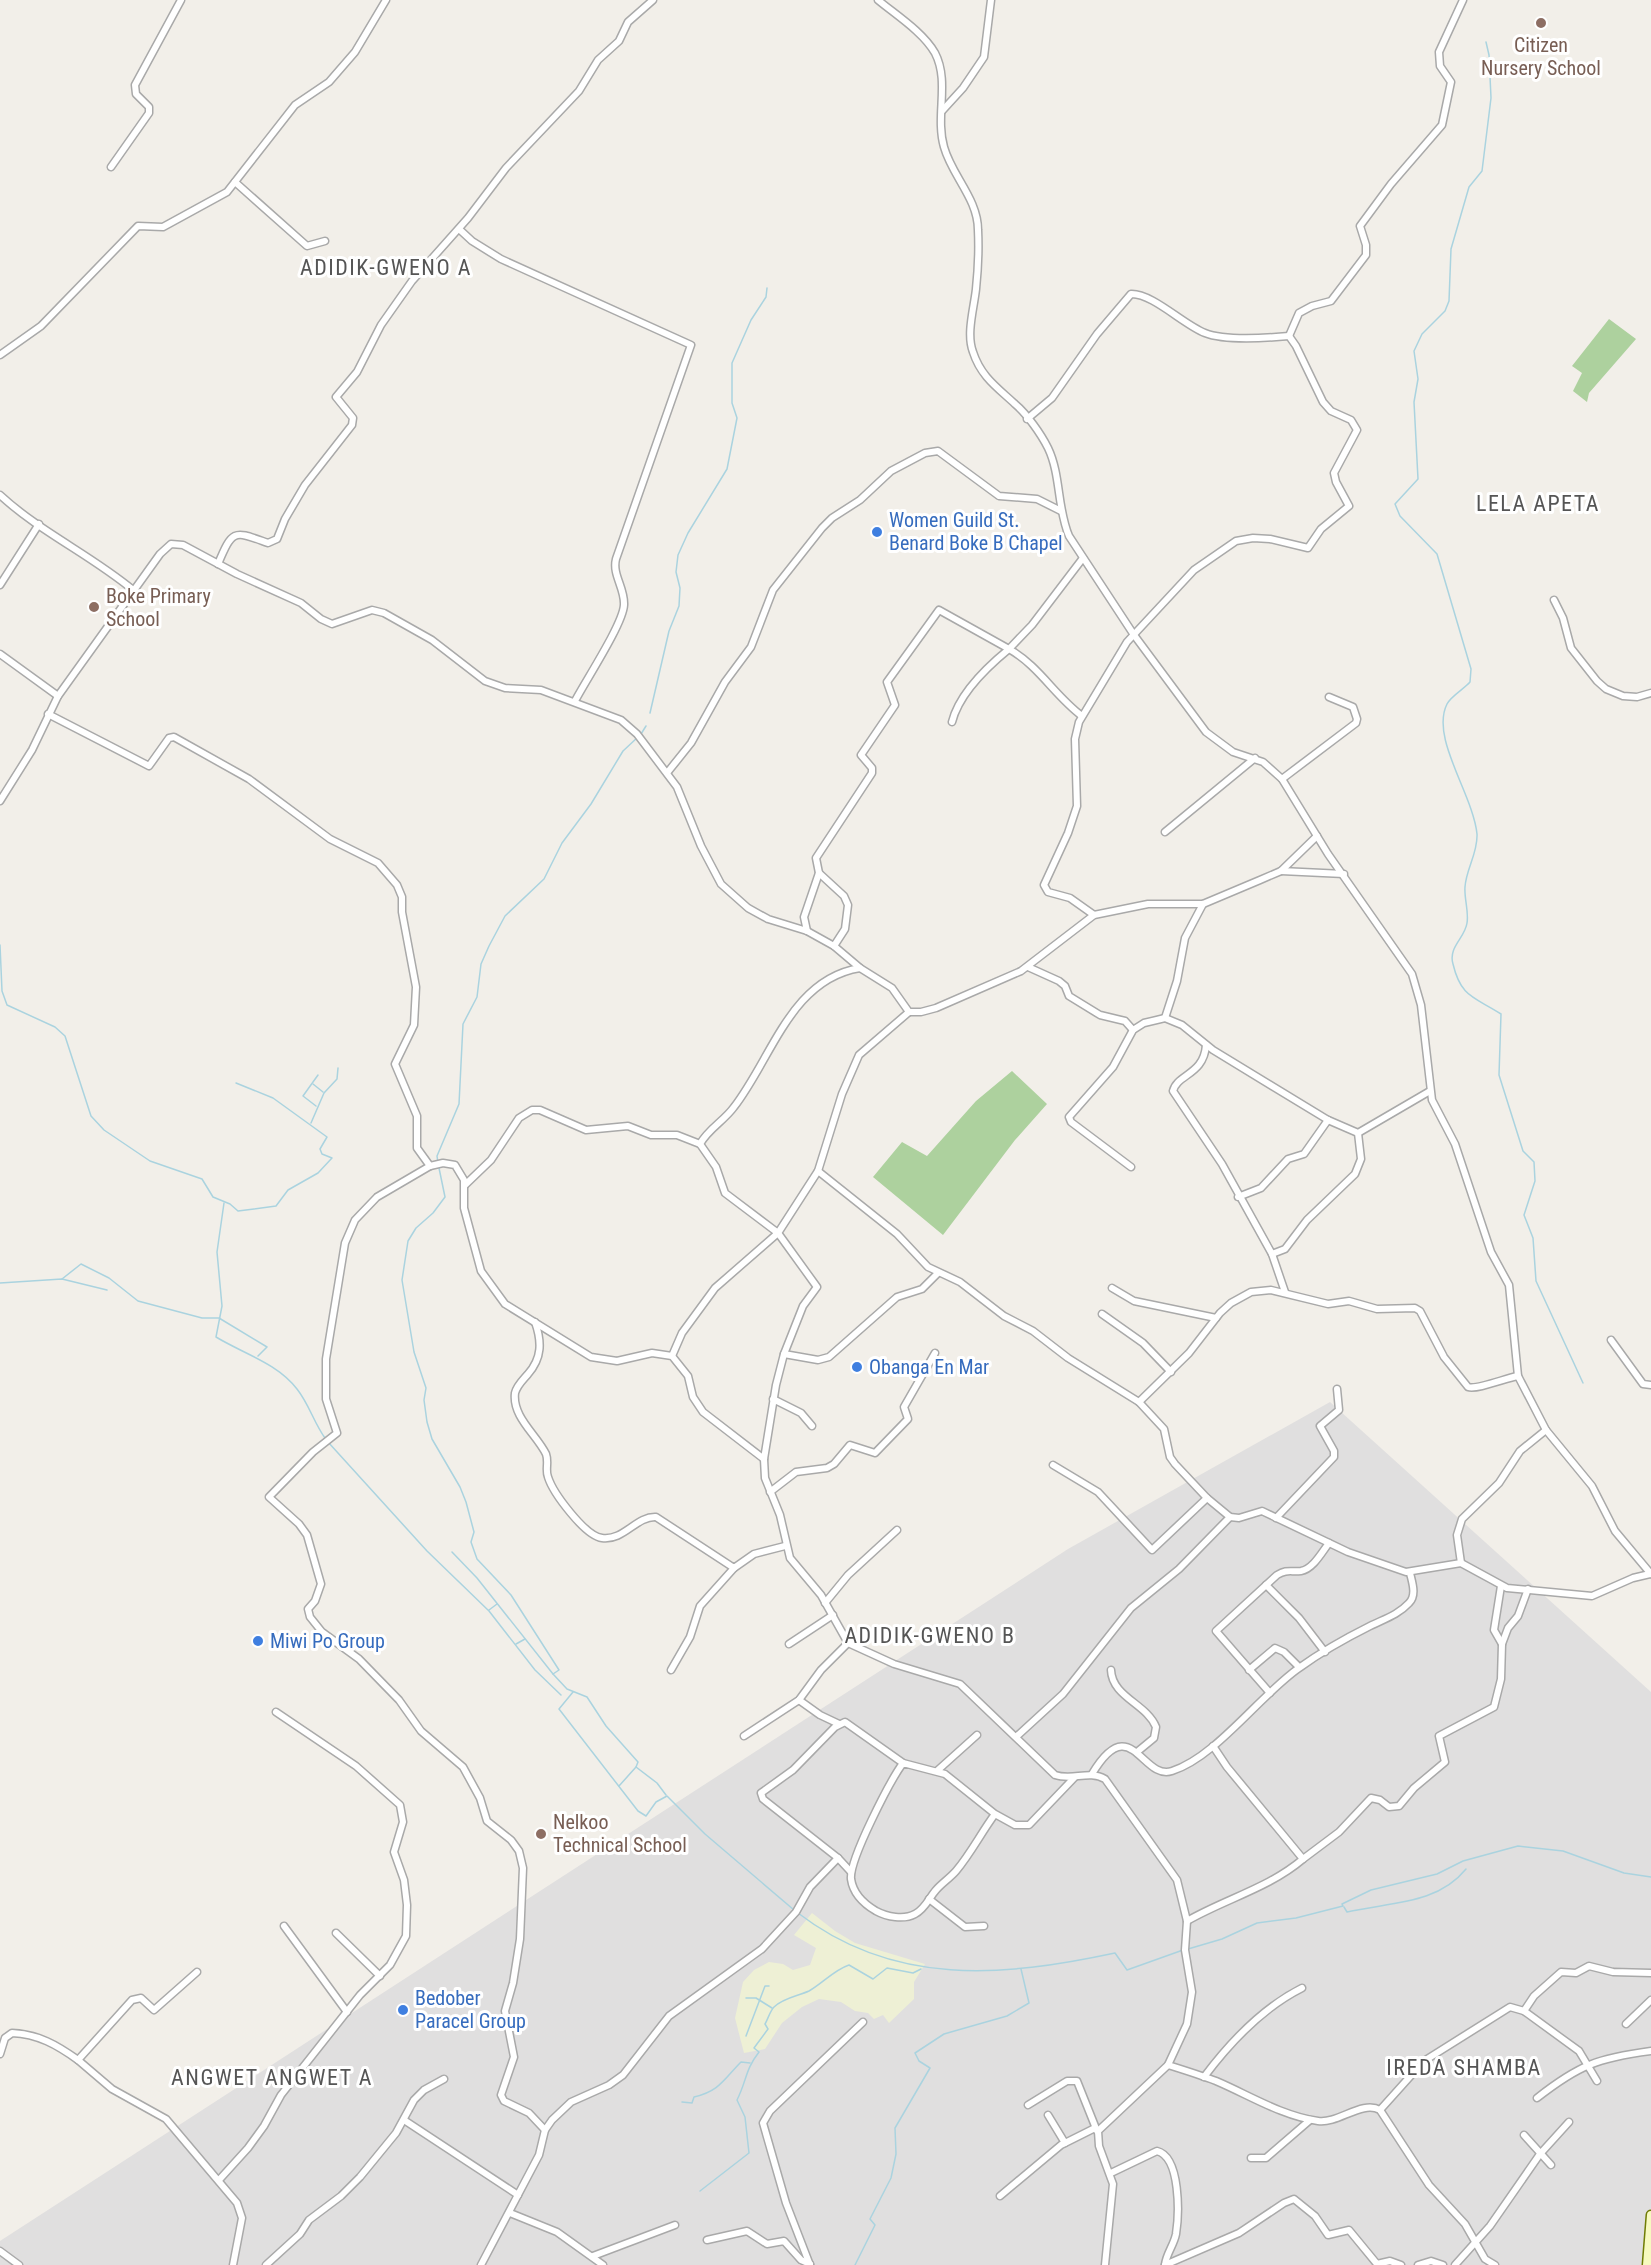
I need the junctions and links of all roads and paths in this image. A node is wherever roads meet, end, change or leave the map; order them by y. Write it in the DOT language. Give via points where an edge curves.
graph roads {
  1 [pos="181,0"];
  2 [pos="386,0"];
  3 [pos="653,0"];
  4 [pos="878,0"];
  5 [pos="990,0"];
  6 [pos="1463,0"];
  7 [pos="941,111"];
  8 [pos="111,167"];
  9 [pos="235,182"];
  10 [pos="459,229"];
  11 [pos="325,241"];
  12 [pos="1288,336"];
  13 [pos="0,355"];
  14 [pos="1027,419"];
  15 [pos="0,495"];
  16 [pos="1061,511"];
  17 [pos="39,524"];
  18 [pos="1083,558"];
  19 [pos="218,564"];
  20 [pos="0,585"];
  21 [pos="133,590"];
  22 [pos="1554,600"];
  23 [pos="1134,635"];
  24 [pos="1009,650"];
  25 [pos="0,654"];
  26 [pos="1651,693"];
  27 [pos="58,696"];
  28 [pos="1329,697"];
  29 [pos="575,701"];
  30 [pos="48,714"];
  31 [pos="1082,716"];
  32 [pos="952,722"];
  33 [pos="1255,758"];
  34 [pos="667,773"];
  35 [pos="1282,778"];
  36 [pos="0,801"];
  37 [pos="1165,832"];
  38 [pos="1317,836"];
  39 [pos="1281,871"];
  40 [pos="819,873"];
  41 [pos="1344,874"];
  42 [pos="1203,904"];
  43 [pos="1094,915"];
  44 [pos="807,931"];
  45 [pos="834,946"];
  46 [pos="1028,967"];
  47 [pos="860,968"];
  48 [pos="909,1011"];
  49 [pos="1164,1018"];
  50 [pos="1133,1030"];
  51 [pos="1206,1045"];
  52 [pos="1430,1091"];
  53 [pos="1328,1120"];
  54 [pos="1358,1133"];
  55 [pos="700,1144"];
  56 [pos="430,1166"];
  57 [pos="1131,1167"];
  58 [pos="818,1171"];
  59 [pos="465,1185"];
  60 [pos="1238,1197"];
  61 [pos="778,1233"];
  62 [pos="1272,1254"];
  63 [pos="938,1273"];
  64 [pos="1112,1288"];
  65 [pos="1285,1292"];
  66 [pos="1102,1314"];
  67 [pos="1216,1318"];
  68 [pos="534,1322"];
  69 [pos="1611,1340"];
  70 [pos="935,1353"];
  71 [pos="784,1354"];
  72 [pos="672,1356"];
  73 [pos="1171,1372"];
  74 [pos="1518,1376"];
  75 [pos="1651,1385"];
  76 [pos="1337,1389"];
  77 [pos="773,1399"];
  78 [pos="1139,1402"];
  79 [pos="812,1426"];
  80 [pos="1546,1430"];
  81 [pos="764,1459"];
  82 [pos="1053,1465"];
  83 [pos="770,1492"];
  84 [pos="1207,1498"];
  85 [pos="1230,1517"];
  86 [pos="1276,1518"];
  87 [pos="897,1530"];
  88 [pos="1329,1544"];
  89 [pos="785,1546"];
  90 [pos="1461,1563"];
  91 [pos="734,1568"];
  92 [pos="1410,1573"];
  93 [pos="1651,1574"];
  94 [pos="1266,1585"];
  95 [pos="1501,1586"];
  96 [pos="1528,1590"];
  97 [pos="825,1603"];
  98 [pos="833,1616"];
  99 [pos="848,1643"];
  100 [pos="789,1644"];
  101 [pos="1502,1644"];
  102 [pos="1325,1652"];
  103 [pos="1299,1667"];
  104 [pos="671,1670"];
  105 [pos="1111,1670"];
  106 [pos="1249,1670"];
  107 [pos="1270,1693"];
  108 [pos="799,1700"];
  109 [pos="276,1712"];
  110 [pos="839,1724"];
  111 [pos="977,1735"];
  112 [pos="744,1736"];
  113 [pos="1016,1737"];
  114 [pos="1213,1746"];
  115 [pos="1137,1752"];
  116 [pos="903,1763"];
  117 [pos="938,1770"];
  118 [pos="1092,1774"];
  119 [pos="1074,1778"];
  120 [pos="995,1814"];
  121 [pos="838,1858"];
  122 [pos="1303,1859"];
  123 [pos="851,1872"];
  124 [pos="929,1899"];
  125 [pos="1187,1921"];
  126 [pos="284,1926"];
  127 [pos="984,1926"];
  128 [pos="336,1934"];
  129 [pos="197,1972"];
  130 [pos="1651,1973"];
  131 [pos="380,1976"];
  132 [pos="1302,1988"];
  133 [pos="1651,2000"];
  134 [pos="1524,2011"];
  135 [pos="347,2012"];
  136 [pos="863,2022"];
  137 [pos="1626,2024"];
  138 [pos="1651,2051"];
  139 [pos="0,2054"];
  140 [pos="78,2060"];
  141 [pos="1588,2063"];
  142 [pos="1168,2065"];
  143 [pos="1204,2077"];
  144 [pos="444,2079"];
  145 [pos="1597,2081"];
  146 [pos="1537,2098"];
  147 [pos="1028,2105"];
  148 [pos="1380,2110"];
  149 [pos="1048,2115"];
  150 [pos="404,2120"];
  151 [pos="1310,2120"];
  152 [pos="1569,2122"];
  153 [pos="1096,2129"];
  154 [pos="545,2130"];
  155 [pos="1524,2135"];
  156 [pos="1065,2143"];
  157 [pos="1540,2154"];
  158 [pos="1251,2158"];
  159 [pos="1551,2164"];
  160 [pos="1110,2173"];
  161 [pos="219,2180"];
  162 [pos="518,2195"];
  163 [pos="1000,2196"];
  164 [pos="510,2213"];
  165 [pos="1651,2215"];
  166 [pos="675,2225"];
  167 [pos="708,2240"];
  168 [pos="1476,2241"];
  169 [pos="0,2251"];
  170 [pos="593,2256"];
  171 [pos="810,2264"];
  172 [pos="19,2265"];
  173 [pos="233,2265"];
  174 [pos="267,2265"];
  175 [pos="481,2265"];
  176 [pos="603,2265"];
  177 [pos="1105,2265"];
  178 [pos="1165,2265"];
  179 [pos="1401,2265"];
  180 [pos="1418,2265"];
  181 [pos="1443,2265"];
  182 [pos="1455,2265"];
  183 [pos="1495,2265"];
  184 [pos="1647,2265"];
  1 -- 8 [label="street" via="135,85 136,94 149,107 149,113"];
  2 -- 9 [label="street" via="355,52 329,82 295,105"];
  3 -- 10 [label="street" via="628,22 619,41 598,60 579,91 506,168"];
  4 -- 7 [label="street" via="935,53 941,70"];
  5 -- 7 [label="street" via="984,57"];
  6 -- 12 [label="street" via="1439,52 1439,63 1451,82 1445,120 1360,226 1366,255 1331,301 1299,313"];
  7 -- 14 [label="street" via="944,148 978,222 977,287 970,341 973,354 992,385"];
  9 -- 11 [label="street" via="307,246"];
  9 -- 13 [label="street" via="218,199 163,228 138,226 41,326"];
  10 -- 19 [label="street" via="391,310 357,372 336,397 353,418 352,425 311,476 277,539 268,543 247,534 236,535 226,544"];
  10 -- 29 [label="street" via="501,259 691,345 616,559 615,570 624,592 623,616"];
  12 -- 14 [label="street" via="1209,335 1131,294 1052,398"];
  12 -- 23 [label="street" via="1323,402 1330,411 1351,420 1358,430 1334,473 1349,506 1321,529 1308,548 1253,538 1224,548 1194,570"];
  14 -- 16 [label="street" via="1048,447"];
  15 -- 17 [label="street"];
  16 -- 18 [label="street" via="1069,536"];
  16 -- 34 [label="street" via="1037,499 999,496 938,451 925,453 891,471 860,501 831,518 779,581 751,647 725,682 691,743"];
  17 -- 20 [label="street"];
  17 -- 21 [label="street"];
  18 -- 23 [label="street"];
  18 -- 24 [label="street"];
  19 -- 21 [label="street" via="183,544 171,544"];
  19 -- 29 [label="street" via="301,603 327,622 337,623 376,611 432,640 485,681 505,688 541,690"];
  21 -- 27 [label="street"];
  22 -- 26 [label="street" via="1571,648 1597,681 1623,696"];
  23 -- 31 [label="street" via="1114,659"];
  23 -- 33 [label="street" via="1206,732 1233,752"];
  24 -- 31 [label="street" via="1028,663"];
  24 -- 32 [label="street" via="978,680"];
  24 -- 40 [label="street" via="939,610 887,682 895,705 861,755 872,773 816,858"];
  25 -- 27 [label="street"];
  27 -- 30 [label="street"];
  28 -- 35 [label="street" via="1353,707 1356,723"];
  29 -- 34 [label="street" via="629,725"];
  30 -- 36 [label="street" via="32,750"];
  30 -- 56 [label="street" via="149,766 169,738 174,737 249,779 330,839 372,859 390,875 402,897 416,987 414,1025 395,1064 417,1116 415,1144"];
  31 -- 43 [label="street" via="1075,740 1076,812 1044,887 1048,892 1070,898"];
  33 -- 35 [label="street"];
  33 -- 37 [label="street"];
  34 -- 44 [label="street" via="721,884 748,908 768,919"];
  35 -- 38 [label="street"];
  38 -- 39 [label="street"];
  38 -- 41 [label="street"];
  39 -- 41 [label="street"];
  39 -- 42 [label="street"];
  40 -- 44 [label="street" via="805,909"];
  40 -- 45 [label="street" via="848,904 845,929"];
  41 -- 52 [label="street" via="1405,962 1418,990"];
  42 -- 43 [label="street" via="1149,904"];
  42 -- 49 [label="street" via="1185,938 1177,981"];
  43 -- 46 [label="street"];
  44 -- 45 [label="street"];
  45 -- 47 [label="street"];
  46 -- 48 [label="street" via="948,1004 924,1012"];
  46 -- 50 [label="street" via="1059,981 1069,996 1100,1015 1125,1021"];
  47 -- 48 [label="street" via="892,988"];
  47 -- 55 [label="street" via="831,977 798,1006 734,1107"];
  48 -- 58 [label="street" via="859,1055 842,1094"];
  49 -- 50 [label="street"];
  49 -- 51 [label="street" via="1182,1025"];
  50 -- 57 [label="street" via="1113,1067 1069,1117"];
  51 -- 53 [label="street"];
  51 -- 60 [label="street" via="1200,1065 1173,1091 1222,1164"];
  52 -- 54 [label="street"];
  52 -- 74 [label="street" via="1435,1110 1455,1144 1491,1252 1509,1285"];
  53 -- 54 [label="street"];
  53 -- 60 [label="street" via="1304,1154 1288,1159 1261,1188"];
  54 -- 62 [label="street" via="1361,1160 1355,1173 1307,1220 1285,1249"];
  55 -- 59 [label="street" via="683,1137 651,1135 628,1126 586,1130 532,1110 519,1118 491,1160"];
  55 -- 61 [label="street" via="716,1167 725,1193"];
  56 -- 59 [label="street" via="455,1165"];
  56 -- 154 [label="street" via="377,1197 352,1226 345,1243 326,1359 326,1400 337,1433 269,1497 306,1535 321,1584 308,1609 310,1617 322,1632 359,1659 399,1700 421,1731 463,1767 487,1821 511,1839 519,1851 523,1868 520,1940 505,2011 514,2057 501,2095 504,2101 529,2113"];
  58 -- 61 [label="street"];
  58 -- 63 [label="street" via="897,1234"];
  59 -- 68 [label="street" via="464,1208 481,1271 508,1307"];
  60 -- 62 [label="street"];
  61 -- 71 [label="street" via="817,1287 803,1306"];
  61 -- 72 [label="street" via="715,1288 682,1333"];
  62 -- 65 [label="street"];
  63 -- 71 [label="street" via="922,1289 897,1297 829,1357 818,1360"];
  63 -- 78 [label="street" via="960,1282 1004,1316"];
  64 -- 67 [label="street" via="1134,1301"];
  65 -- 67 [label="street" via="1251,1292 1231,1303"];
  65 -- 74 [label="street" via="1328,1304 1349,1301 1377,1309 1415,1308 1444,1358 1468,1387 1473,1389"];
  66 -- 73 [label="street" via="1134,1336"];
  67 -- 73 [label="street"];
  68 -- 72 [label="street" via="595,1359 617,1361 652,1353"];
  68 -- 91 [label="street" via="539,1355 518,1387 516,1400 526,1426 546,1456 549,1478 578,1521 590,1533 607,1538 646,1518 656,1517"];
  69 -- 75 [label="street" via="1643,1384"];
  70 -- 83 [label="street" via="904,1407 908,1419 880,1450 870,1452 850,1444 834,1464 796,1472"];
  71 -- 77 [label="street"];
  72 -- 81 [label="street" via="688,1376 693,1397 703,1412"];
  73 -- 78 [label="street"];
  74 -- 80 [label="street"];
  76 -- 86 [label="street" via="1339,1410 1320,1426 1334,1456"];
  77 -- 79 [label="street" via="801,1413"];
  77 -- 81 [label="street"];
  78 -- 84 [label="street" via="1164,1429 1172,1460"];
  80 -- 90 [label="street" via="1520,1451 1500,1483 1462,1519 1457,1535"];
  80 -- 93 [label="street" via="1592,1486 1618,1536"];
  81 -- 83 [label="street"];
  82 -- 84 [label="street" via="1098,1492 1152,1550"];
  83 -- 89 [label="street" via="782,1523"];
  84 -- 85 [label="street"];
  85 -- 86 [label="street" via="1259,1511"];
  85 -- 113 [label="street" via="1175,1573 1131,1608 1063,1694"];
  86 -- 88 [label="street"];
  87 -- 97 [label="street" via="848,1575"];
  88 -- 92 [label="street" via="1378,1565"];
  88 -- 94 [label="street" via="1309,1567 1302,1571 1286,1569"];
  89 -- 91 [label="street" via="745,1558"];
  89 -- 97 [label="street"];
  90 -- 92 [label="street"];
  90 -- 95 [label="street"];
  91 -- 104 [label="street" via="700,1606 687,1644"];
  92 -- 102 [label="street" via="1410,1603"];
  93 -- 96 [label="street" via="1592,1596"];
  94 -- 102 [label="street"];
  94 -- 106 [label="street" via="1216,1631"];
  95 -- 96 [label="street"];
  95 -- 101 [label="street" via="1494,1630"];
  96 -- 101 [label="street"];
  97 -- 98 [label="street"];
  98 -- 99 [label="street"];
  98 -- 100 [label="street"];
  99 -- 108 [label="street"];
  99 -- 113 [label="street" via="894,1664 960,1684"];
  101 -- 122 [label="street" via="1501,1679 1495,1704 1439,1736 1445,1762 1396,1808 1371,1798 1339,1832"];
  102 -- 103 [label="street"];
  103 -- 106 [label="street" via="1275,1648"];
  103 -- 107 [label="street"];
  105 -- 115 [label="street" via="1114,1683 1156,1727 1154,1738"];
  106 -- 107 [label="street"];
  107 -- 114 [label="street"];
  108 -- 110 [label="street"];
  108 -- 112 [label="street"];
  109 -- 131 [label="street" via="357,1766 402,1810 401,1832 394,1852 404,1880 406,1936"];
  110 -- 116 [label="street" via="845,1722"];
  110 -- 121 [label="street" via="793,1770 764,1788 761,1795"];
  111 -- 117 [label="street"];
  113 -- 119 [label="street" via="1050,1773"];
  114 -- 115 [label="street" via="1170,1772 1158,1771"];
  114 -- 122 [label="street"];
  115 -- 118 [label="street" via="1119,1747"];
  116 -- 117 [label="street"];
  116 -- 123 [label="street" via="884,1794"];
  117 -- 120 [label="street"];
  118 -- 119 [label="street"];
  118 -- 125 [label="street" via="1110,1784 1177,1880"];
  119 -- 120 [label="street" via="1029,1825 1015,1826"];
  120 -- 124 [label="street" via="958,1868"];
  121 -- 123 [label="street"];
  121 -- 154 [label="street" via="762,1949 669,2016 623,2075 571,2102"];
  122 -- 125 [label="street" via="1274,1881"];
  123 -- 124 [label="street" via="858,1896 883,1915 914,1915"];
  124 -- 127 [label="street" via="965,1927"];
  125 -- 142 [label="street" via="1185,1950 1192,2002 1187,2024"];
  126 -- 135 [label="street"];
  128 -- 131 [label="street"];
  129 -- 140 [label="street" via="154,2010 141,1998 132,2000"];
  130 -- 134 [label="street" via="1613,1972 1589,1966 1576,1973 1561,1972 1534,1996"];
  131 -- 135 [label="street"];
  132 -- 143 [label="street" via="1256,2019"];
  133 -- 137 [label="street"];
  134 -- 141 [label="street" via="1574,2047"];
  134 -- 148 [label="street" via="1510,2007 1470,2035 1436,2052"];
  135 -- 161 [label="street" via="281,2095 248,2148"];
  136 -- 171 [label="street" via="770,2111 763,2123 786,2204"];
  138 -- 141 [label="street"];
  139 -- 140 [label="street" via="4,2038 18,2033 42,2038"];
  140 -- 161 [label="street" via="112,2089 166,2119"];
  141 -- 145 [label="street"];
  141 -- 146 [label="street"];
  142 -- 143 [label="street"];
  142 -- 153 [label="street"];
  143 -- 151 [label="street"];
  144 -- 150 [label="street" via="414,2100"];
  147 -- 153 [label="street" via="1073,2080 1082,2089"];
  148 -- 151 [label="street" via="1364,2109 1330,2122"];
  148 -- 168 [label="street" via="1429,2185"];
  149 -- 156 [label="street"];
  150 -- 162 [label="street"];
  150 -- 174 [label="street" via="360,2177 309,2220"];
  151 -- 158 [label="street" via="1266,2158"];
  152 -- 157 [label="street"];
  153 -- 156 [label="street"];
  153 -- 160 [label="street"];
  154 -- 162 [label="street" via="539,2155"];
  155 -- 157 [label="street"];
  156 -- 163 [label="street"];
  157 -- 159 [label="street"];
  157 -- 168 [label="street"];
  160 -- 177 [label="street" via="1113,2184"];
  160 -- 178 [label="street" via="1157,2151 1167,2158 1177,2186 1176,2234"];
  161 -- 173 [label="street" via="241,2211"];
  162 -- 164 [label="street"];
  164 -- 170 [label="street" via="547,2226"];
  164 -- 175 [label="street"];
  165 -- 184 [label="main road"];
  166 -- 170 [label="street"];
  167 -- 171 [label="street" via="747,2231 768,2244 784,2241"];
  168 -- 182 [label="street"];
  168 -- 183 [label="street" via="1485,2259"];
  169 -- 172 [label="street"];
  170 -- 176 [label="street"];
  178 -- 179 [label="street" via="1239,2233 1294,2199 1325,2232 1332,2235 1349,2230 1377,2264 1390,2261"];
  180 -- 181 [label="street"];
}
